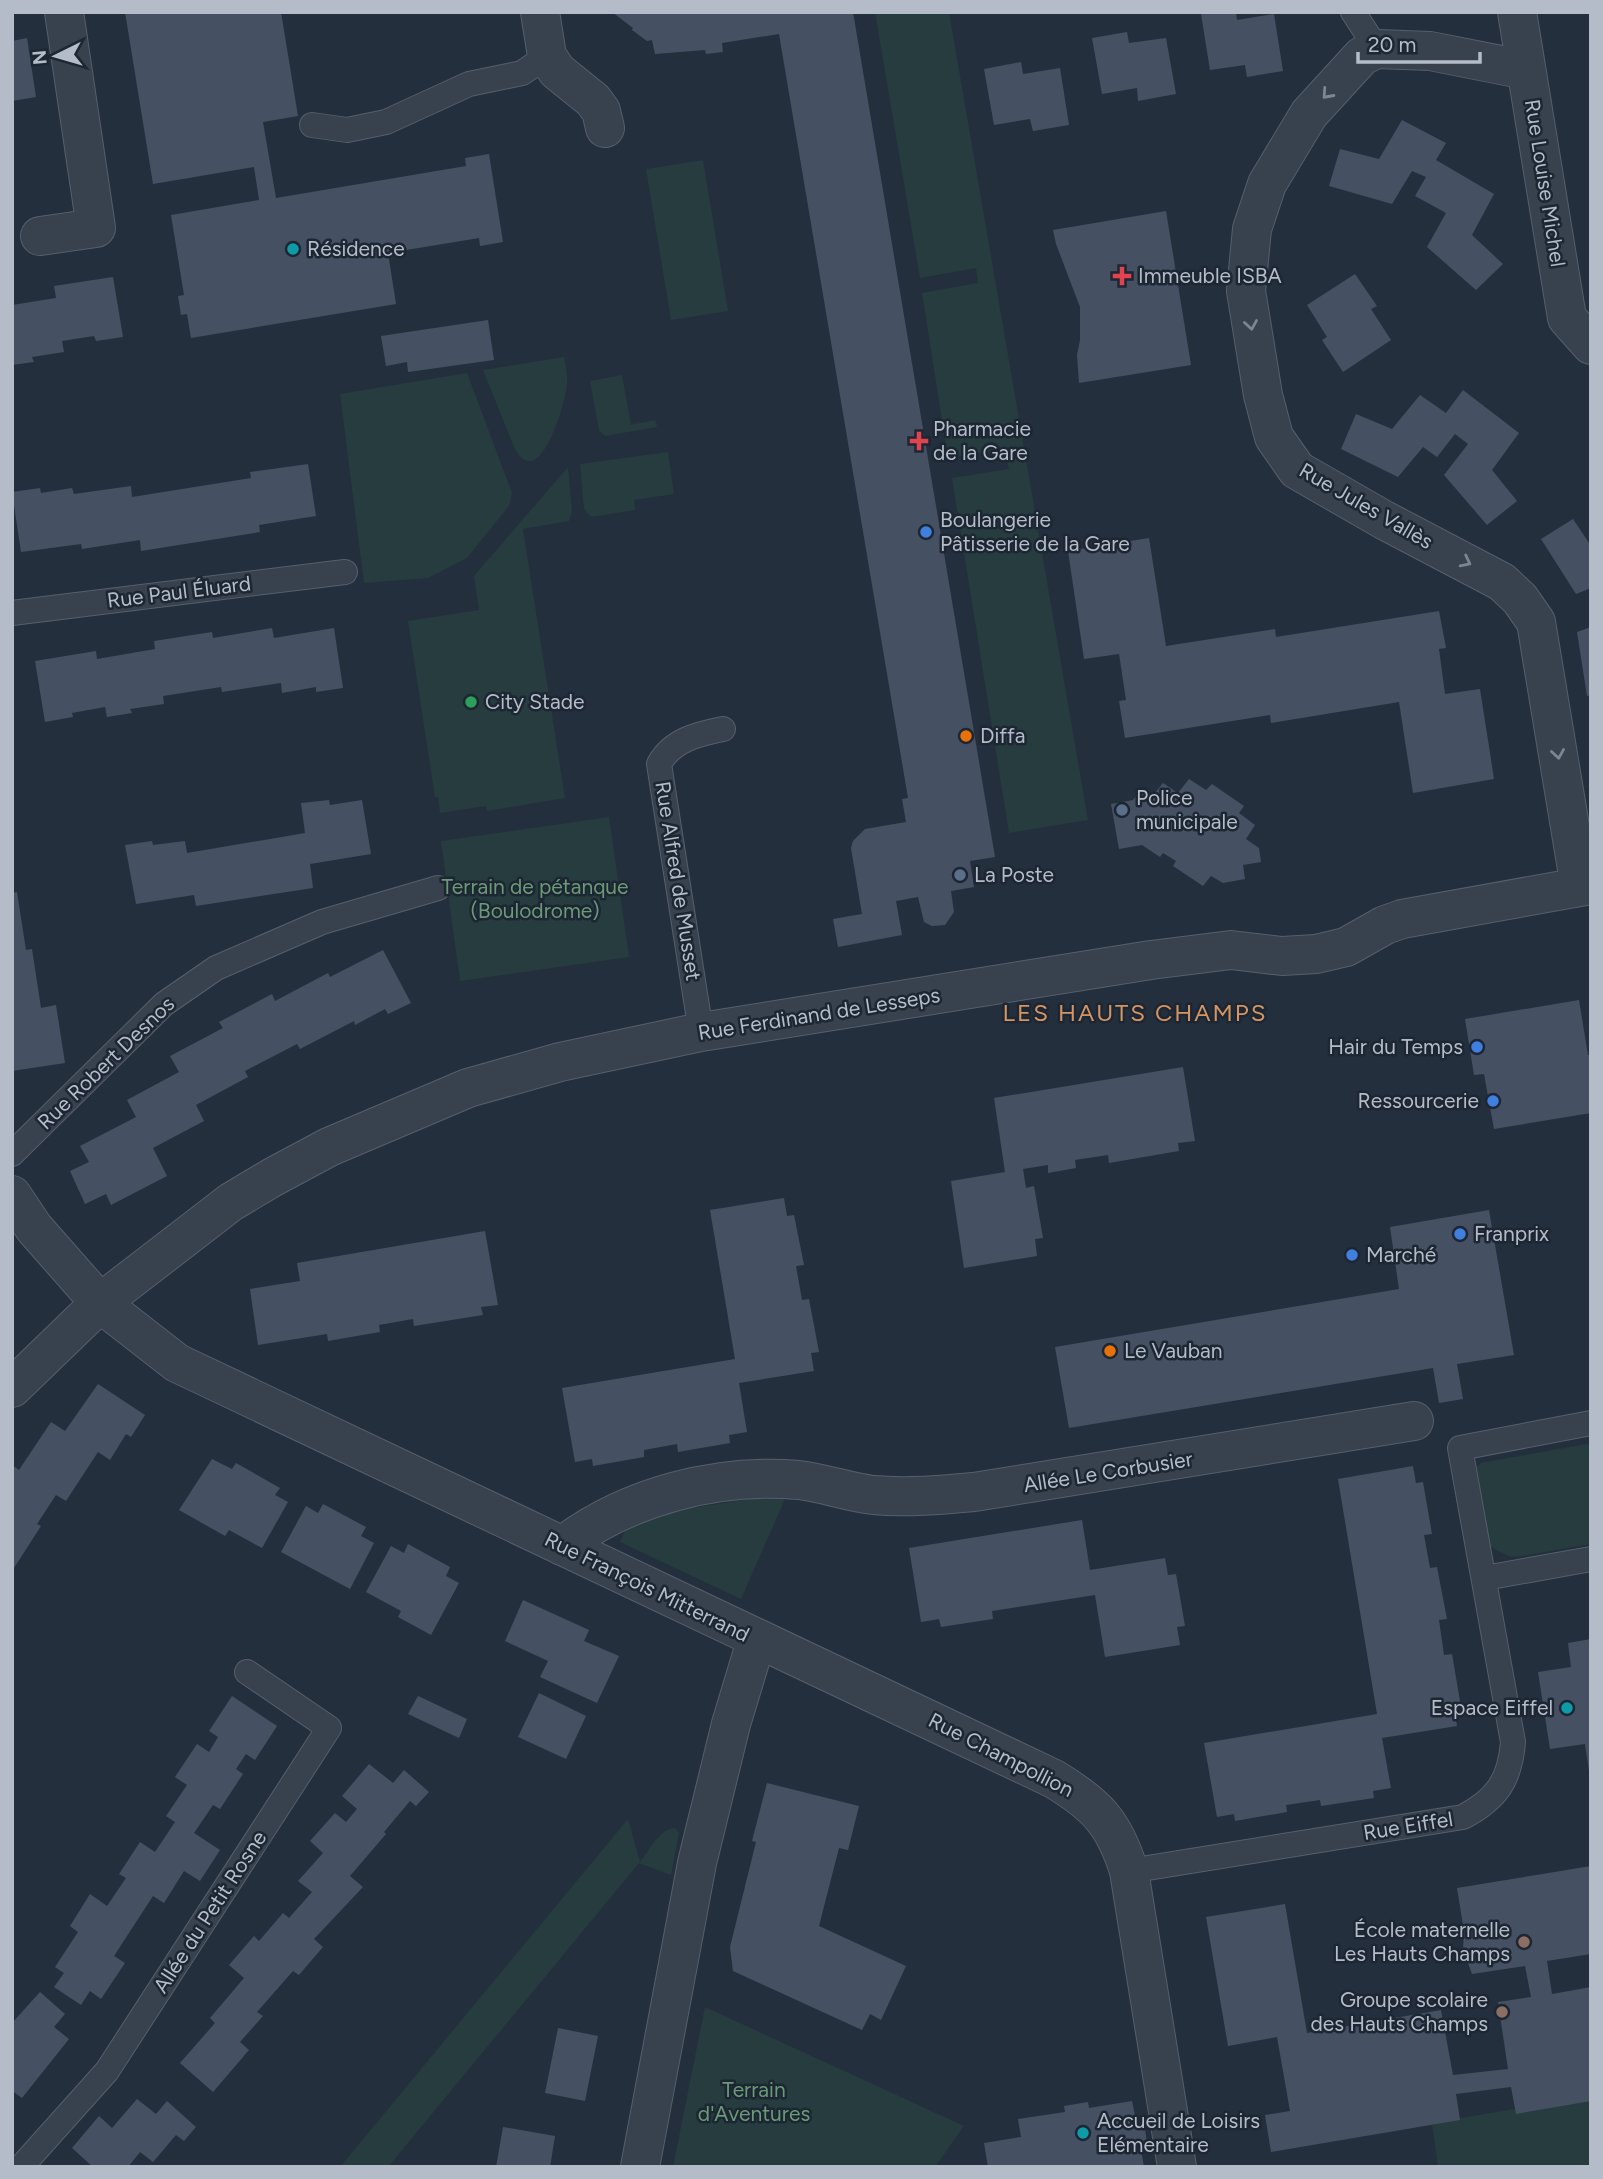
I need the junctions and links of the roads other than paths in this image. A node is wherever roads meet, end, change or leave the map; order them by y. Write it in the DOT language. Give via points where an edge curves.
graph roads {
  1 [pos="64,12"];
  2 [pos="540,12"];
  3 [pos="1353,12"];
  4 [pos="1517,12"];
  5 [pos="1377,49"];
  6 [pos="547,56"];
  7 [pos="1526,70"];
  8 [pos="312,125"];
  9 [pos="605,128"];
  10 [pos="40,236"];
  11 [pos="1591,345"];
  12 [pos="345,572"];
  13 [pos="12,613"];
  14 [pos="723,729"];
  15 [pos="1586,886"];
  16 [pos="438,888"];
  17 [pos="701,1032"];
  18 [pos="12,1154"];
  19 [pos="12,1195"];
  20 [pos="100,1303"];
  21 [pos="12,1388"];
  22 [pos="1414,1421"];
  23 [pos="1591,1423"];
  24 [pos="562,1546"];
  25 [pos="1591,1559"];
  26 [pos="1485,1578"];
  27 [pos="757,1637"];
  28 [pos="247,1672"];
  29 [pos="1129,1871"];
  30 [pos="21,2167"];
  31 [pos="640,2167"];
  32 [pos="1177,2167"];
  1 -- 10 [label="street" via="96,228"];
  2 -- 6 [label="street"];
  3 -- 5 [label="lane"];
  4 -- 7 [label="street, Rue Louise Michel"];
  5 -- 7 [label="street" via="1430,51"];
  5 -- 15 [label="street, Rue Jules Vallès, one-way" via="1362,56 1309,114 1267,184 1252,229 1246,291 1263,395 1274,437 1297,470 1502,582 1536,622 1565,796"];
  6 -- 8 [label="lane" via="522,73 469,84 386,122 347,130"];
  6 -- 9 [label="street" via="557,71 593,100"];
  7 -- 11 [label="street, Rue Louise Michel" via="1567,318"];
  12 -- 13 [label="lane, Rue Paul Éluard"];
  14 -- 17 [label="lane, Rue Alfred de Musset" via="684,740 666,751 659,764"];
  15 -- 17 [label="street, Rue Ferdinand de Lesseps" via="1402,919 1346,947 1316,954 1201,953"];
  16 -- 18 [label="lane, Rue Robert Desnos" via="322,922 216,968 164,1004"];
  17 -- 20 [label="street, Rue Ferdinand de Lesseps" via="503,1077 345,1140 231,1202"];
  19 -- 20 [label="street" via="34,1228"];
  20 -- 21 [label="street, Rue Ferdinand de Lesseps"];
  20 -- 24 [label="street, Rue François Mitterrand" via="177,1363"];
  22 -- 24 [label="street, Allée Le Corbusier" via="974,1492 874,1495 801,1480 740,1480 670,1492 628,1507"];
  23 -- 26 [label="lane, Rue Eiffel" via="1460,1448"];
  24 -- 27 [label="street, Rue François Mitterrand"];
  25 -- 26 [label="lane"];
  26 -- 29 [label="lane, Rue Eiffel" via="1513,1742 1504,1783 1493,1797 1463,1817"];
  27 -- 29 [label="street, Rue Champollion" via="1083,1797 1120,1842"];
  27 -- 31 [label="street, Rue François Mitterrand" via="697,1863"];
  28 -- 30 [label="lane, Allée du Petit Rosne" via="329,1728 107,2071"];
  29 -- 32 [label="street, Rue Champollion"];
}
